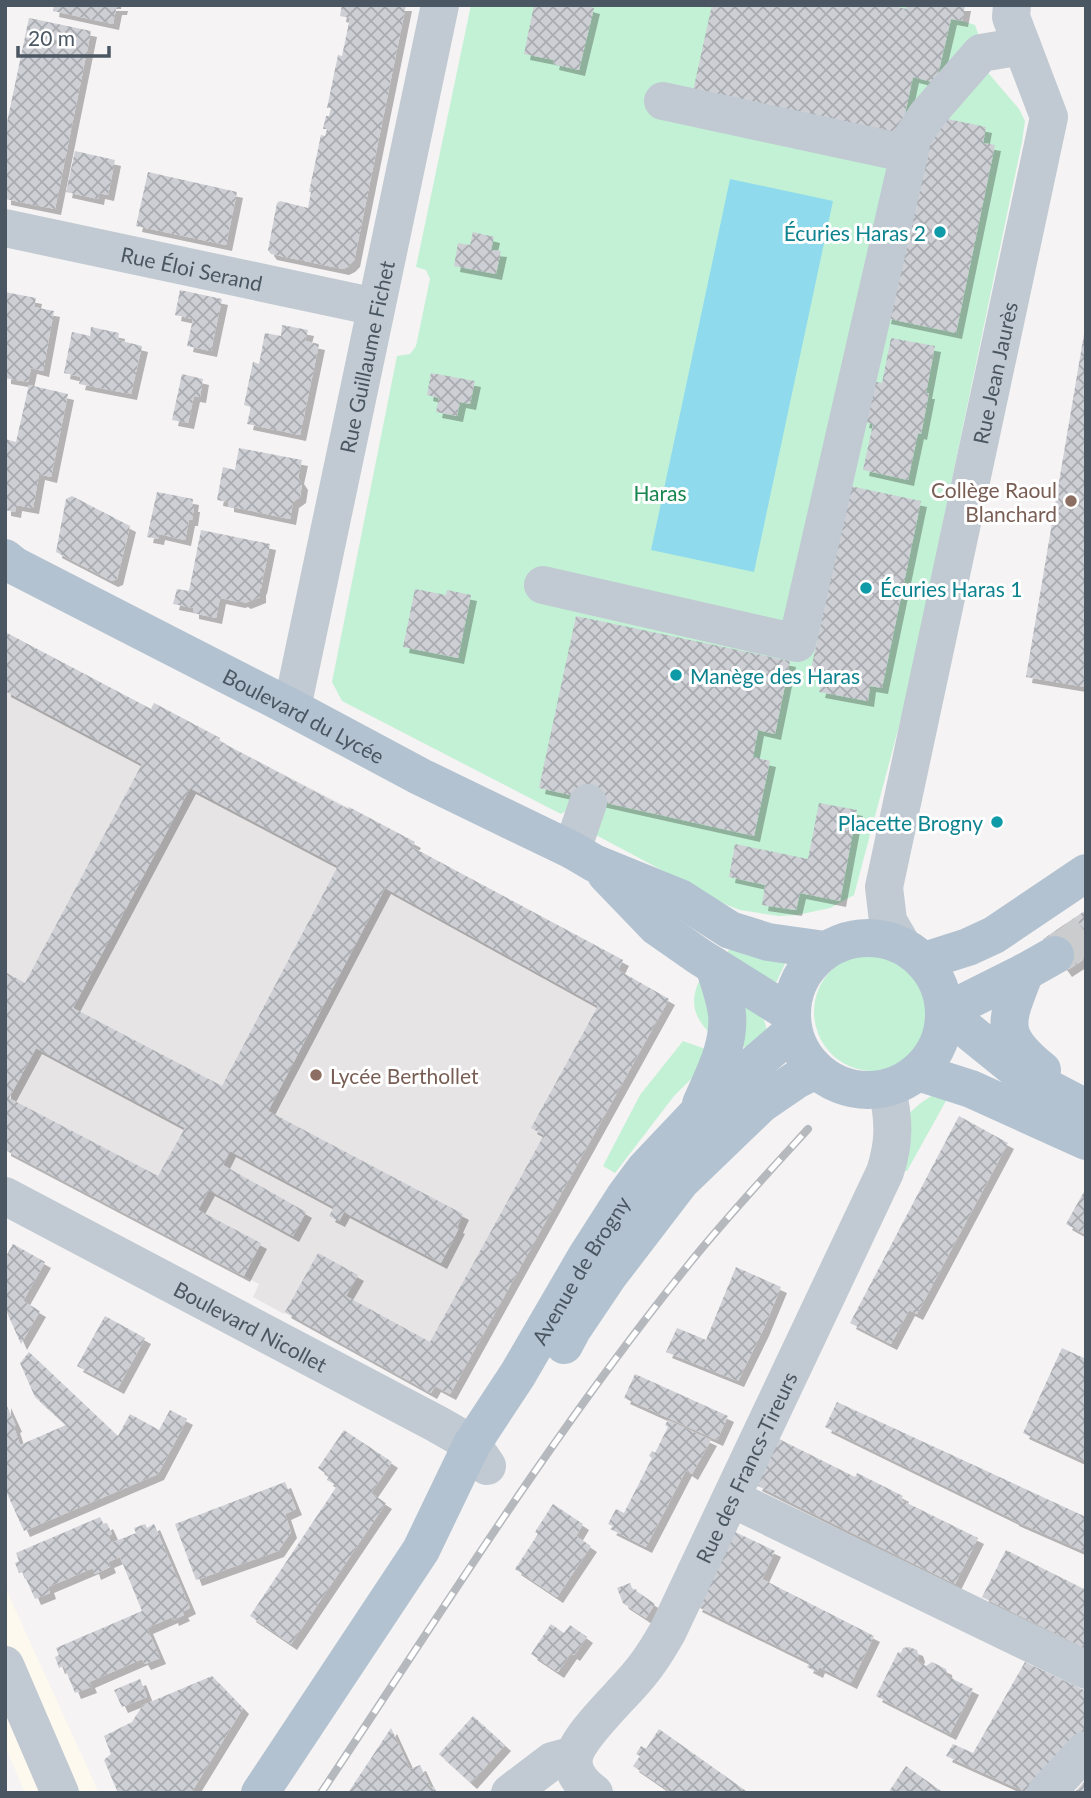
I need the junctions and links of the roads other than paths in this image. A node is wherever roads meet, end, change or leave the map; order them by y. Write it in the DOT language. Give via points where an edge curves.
graph roads {
  1 [pos="440,5"];
  2 [pos="1012,5"];
  3 [pos="1023,46"];
  4 [pos="663,101"];
  5 [pos="909,153"];
  6 [pos="5,228"];
  7 [pos="376,306"];
  8 [pos="8,563"];
  9 [pos="543,584"];
  10 [pos="292,708"];
  11 [pos="588,803"];
  12 [pos="583,856"];
  13 [pos="1086,873"];
  14 [pos="825,950"];
  15 [pos="913,953"];
  16 [pos="714,966"];
  17 [pos="945,1012"];
  18 [pos="792,1022"];
  19 [pos="816,1070"];
  20 [pos="902,1080"];
  21 [pos="1086,1107"];
  22 [pos="698,1113"];
  23 [pos="1086,1141"];
  24 [pos="5,1196"];
  25 [pos="479,1455"];
  26 [pos="731,1498"];
  27 [pos="5,1665"];
  28 [pos="1086,1670"];
  29 [pos="1086,1750"];
  30 [pos="574,1755"];
  31 [pos="592,1792"];
  32 [pos="60,1793"];
  33 [pos="260,1793"];
  34 [pos="510,1793"];
  35 [pos="1046,1793"];
  1 -- 7 [label="street, Rue Guillaume Fichet"];
  2 -- 3 [label="street, Rue Jean Jaurès" via="1011,17"];
  3 -- 5 [label="street" via="981,53 927,115 912,138"];
  3 -- 15 [label="street, Rue Jean Jaurès" via="1048,117 884,887 888,921"];
  4 -- 5 [label="street"];
  5 -- 9 [label="street" via="797,643"];
  6 -- 7 [label="street, Rue Éloi Serand"];
  7 -- 10 [label="street, Rue Guillaume Fichet"];
  8 -- 10 [label="main road, Boulevard du Lycée"];
  10 -- 12 [label="main road, Boulevard du Lycée"];
  11 -- 12 [label="street"];
  12 -- 14 [label="main road, Boulevard du Lycée" via="680,898 730,930 768,942"];
  12 -- 16 [label="main road, Boulevard du Lycée" via="657,927"];
  13 -- 15 [label="main road" via="994,935 968,947"];
  14 -- 15 [label="main road" via="849,939 876,937"];
  14 -- 18 [label="main road" via="807,967 795,989"];
  15 -- 17 [label="main road" via="939,985"];
  16 -- 18 [label="main road, Boulevard du Lycée"];
  16 -- 22 [label="main road" via="727,1014 727,1033"];
  17 -- 20 [label="main road" via="933,1055"];
  17 -- 21 [label="main road" via="1023,1075"];
  17 -- 21 [label="main road" via="1040,964 1011,1008 1012,1039 1029,1060"];
  18 -- 19 [label="main road" via="802,1052"];
  18 -- 22 [label="main road, Avenue de Brogny"];
  19 -- 20 [label="main road" via="850,1088 868,1090"];
  19 -- 25 [label="main road, Avenue de Brogny" via="761,1104 681,1181 594,1297 551,1369"];
  20 -- 23 [label="main road" via="971,1090"];
  20 -- 26 [label="street, Rue des Francs-Tireurs" via="885,1172"];
  22 -- 25 [label="main road, Avenue de Brogny" via="646,1169 586,1256 517,1374"];
  24 -- 25 [label="street, Boulevard Nicollet" via="437,1424"];
  25 -- 33 [label="main road, Avenue de Brogny"];
  26 -- 28 [label="street"];
  26 -- 30 [label="street, Rue des Francs-Tireurs" via="659,1647"];
  27 -- 32 [label="street"];
  29 -- 35 [label="street"];
  30 -- 31 [label="street" via="575,1774"];
  30 -- 34 [label="street" via="552,1761"];
}
